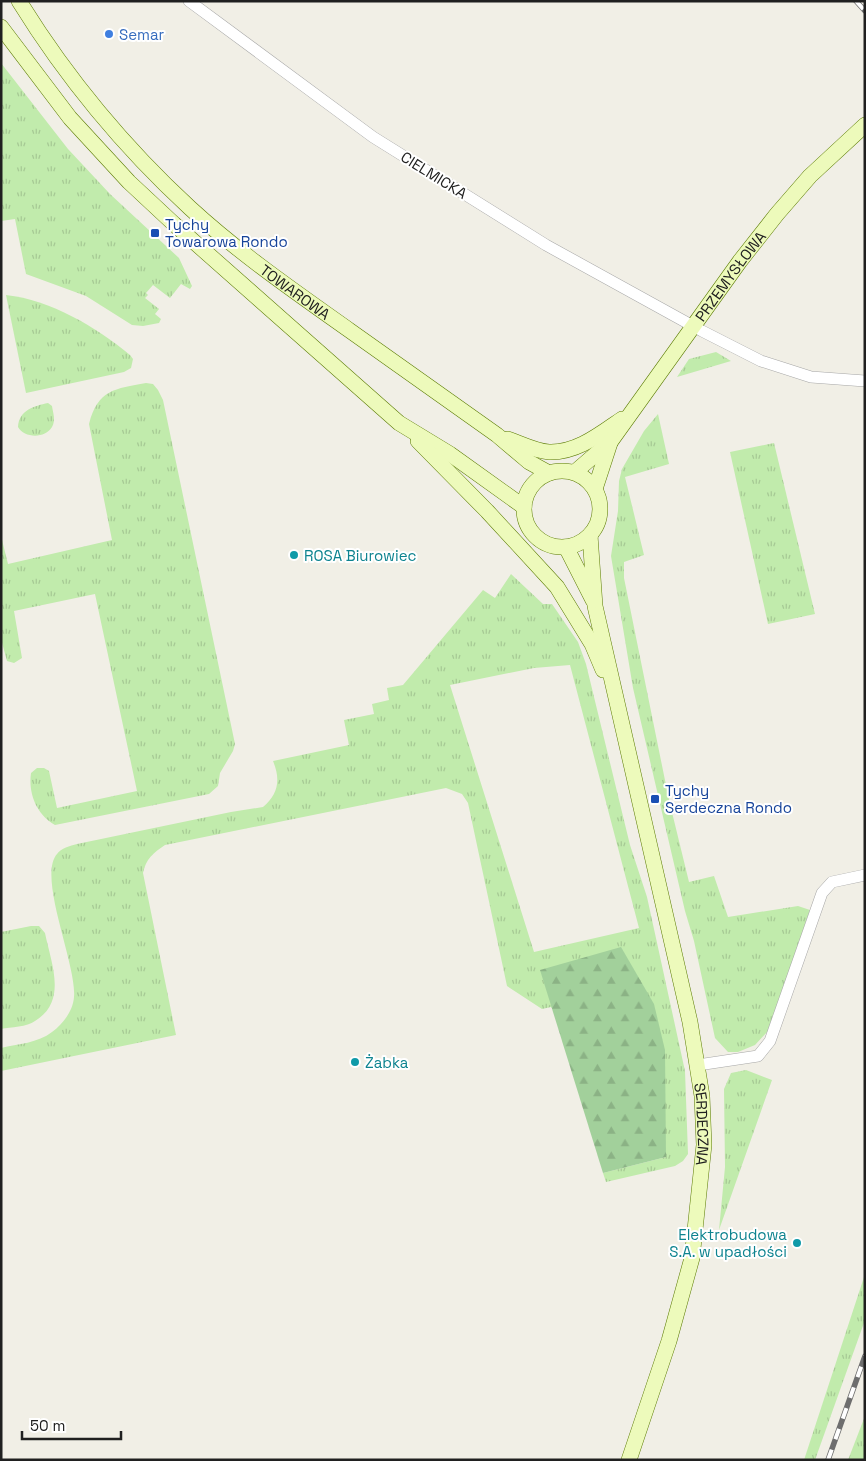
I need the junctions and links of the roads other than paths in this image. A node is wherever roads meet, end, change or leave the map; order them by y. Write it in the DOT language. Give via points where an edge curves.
graph roads {
  1 [pos="20,1"];
  2 [pos="189,1"];
  3 [pos="1,27"];
  4 [pos="865,124"];
  5 [pos="693,326"];
  6 [pos="865,381"];
  7 [pos="629,415"];
  8 [pos="399,423"];
  9 [pos="497,435"];
  10 [pos="610,441"];
  11 [pos="575,472"];
  12 [pos="549,473"];
  13 [pos="595,489"];
  14 [pos="524,507"];
  15 [pos="590,535"];
  16 [pos="566,547"];
  17 [pos="595,606"];
  18 [pos="620,711"];
  19 [pos="865,874"];
  20 [pos="698,1065"];
  21 [pos="628,1460"];
  1 -- 9 [label="street, TOWAROWA" via="90,101 148,167 190,208 256,264"];
  2 -- 5 [label="street, CIELMICKA" via="402,156 546,244"];
  3 -- 8 [label="street, TOWAROWA" via="70,118 129,182"];
  4 -- 5 [label="street, PRZEMYSŁOWA" via="810,176 777,214"];
  5 -- 6 [label="street, CIELMICKA" via="761,361 811,377"];
  5 -- 7 [label="street, PRZEMYSŁOWA"];
  7 -- 9 [label="street" via="589,442 568,450 548,452"];
  7 -- 10 [label="street, PRZEMYSŁOWA"];
  8 -- 14 [label="street, TOWAROWA" via="450,454"];
  8 -- 18 [label="street" via="557,587 592,644"];
  9 -- 12 [label="street, TOWAROWA" via="529,462"];
  10 -- 11 [label="street, PRZEMYSŁOWA"];
  10 -- 13 [label="street, PRZEMYSŁOWA"];
  11 -- 12 [label="street" via="558,470"];
  11 -- 13 [label="street"];
  12 -- 14 [label="street" via="534,482"];
  13 -- 15 [label="street" via="601,508 600,518"];
  14 -- 16 [label="street" via="527,523 536,536 555,546"];
  15 -- 16 [label="street"];
  15 -- 17 [label="street"];
  16 -- 17 [label="street"];
  17 -- 18 [label="street"];
  18 -- 20 [label="street"];
  19 -- 20 [label="street, SERDECZNA" via="832,882 822,893 770,1041 758,1056"];
  20 -- 21 [label="street, SERDECZNA" via="704,1145 692,1258 669,1340"];
}
